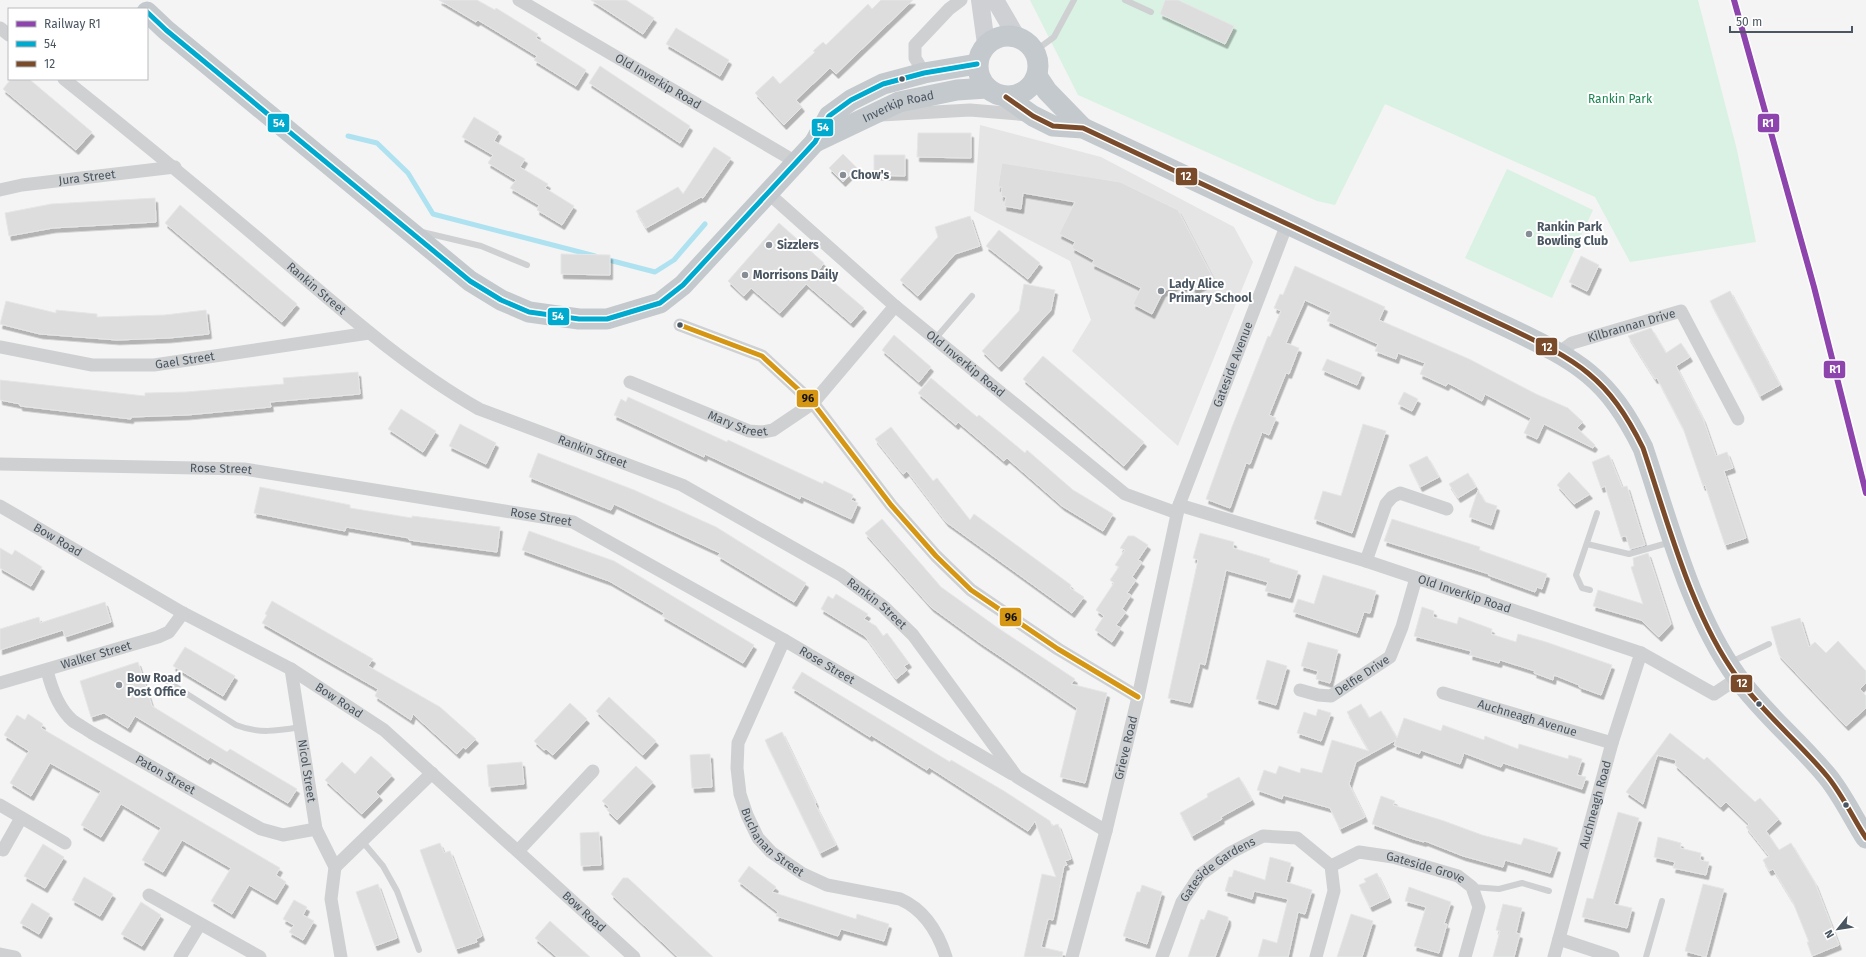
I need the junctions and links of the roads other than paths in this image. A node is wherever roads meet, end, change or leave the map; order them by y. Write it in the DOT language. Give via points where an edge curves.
graph roads {
  1 [pos="135,0"];
  2 [pos="519,0"];
  3 [pos="961,0"];
  4 [pos="980,0"];
  5 [pos="995,0"];
  6 [pos="1074,0"];
  7 [pos="1125,0"];
  8 [pos="143,8"];
  9 [pos="1151,12"];
  10 [pos="148,13"];
  11 [pos="0,28"];
  12 [pos="8,34"];
  13 [pos="1016,36"];
  14 [pos="986,44"];
  15 [pos="1035,51"];
  16 [pos="977,64"];
  17 [pos="924,72"];
  18 [pos="1037,76"];
  19 [pos="65,80"];
  20 [pos="987,88"];
  21 [pos="1006,97"];
  22 [pos="871,115"];
  23 [pos="1033,116"];
  24 [pos="1082,128"];
  25 [pos="815,142"];
  26 [pos="796,162"];
  27 [pos="175,167"];
  28 [pos="0,190"];
  29 [pos="768,192"];
  30 [pos="1287,224"];
  31 [pos="407,228"];
  32 [pos="527,265"];
  33 [pos="972,296"];
  34 [pos="895,306"];
  35 [pos="680,325"];
  36 [pos="369,334"];
  37 [pos="935,339"];
  38 [pos="0,347"];
  39 [pos="1560,352"];
  40 [pos="630,382"];
  41 [pos="813,403"];
  42 [pos="1738,419"];
  43 [pos="0,464"];
  44 [pos="0,506"];
  45 [pos="1178,509"];
  46 [pos="1447,509"];
  47 [pos="1597,513"];
  48 [pos="1674,541"];
  49 [pos="1587,544"];
  50 [pos="1366,561"];
  51 [pos="1416,578"];
  52 [pos="1590,590"];
  53 [pos="183,613"];
  54 [pos="784,640"];
  55 [pos="1769,644"];
  56 [pos="1641,653"];
  57 [pos="47,670"];
  58 [pos="291,670"];
  59 [pos="1733,671"];
  60 [pos="157,675"];
  61 [pos="0,683"];
  62 [pos="1300,690"];
  63 [pos="1443,693"];
  64 [pos="1138,697"];
  65 [pos="300,727"];
  66 [pos="1612,743"];
  67 [pos="593,770"];
  68 [pos="432,773"];
  69 [pos="1017,777"];
  70 [pos="0,805"];
  71 [pos="21,818"];
  72 [pos="316,830"];
  73 [pos="1106,831"];
  74 [pos="1866,838"];
  75 [pos="362,841"];
  76 [pos="65,843"];
  77 [pos="3,850"];
  78 [pos="518,851"];
  79 [pos="1331,866"];
  80 [pos="335,867"];
  81 [pos="1472,887"];
  82 [pos="1549,892"];
  83 [pos="149,895"];
  84 [pos="1662,901"];
  85 [pos="200,924"];
  86 [pos="1559,939"];
  87 [pos="419,950"];
  88 [pos="0,954"];
  89 [pos="15,957"];
  90 [pos="180,957"];
  91 [pos="260,957"];
  92 [pos="341,957"];
  93 [pos="634,957"];
  94 [pos="946,957"];
  95 [pos="1072,957"];
  96 [pos="1162,957"];
  97 [pos="1316,957"];
  98 [pos="1464,957"];
  99 [pos="1554,957"];
  100 [pos="1612,957"];
  101 [pos="1646,957"];
  1 -- 8 [label="highway"];
  2 -- 26 [label="street, Old Inverkip Road"];
  3 -- 17 [label="street" via="914,46 915,58"];
  4 -- 14 [label="main road"];
  5 -- 13 [label="main road"];
  6 -- 15 [label="lane" via="1054,37"];
  7 -- 9 [label="lane"];
  10 -- 31 [label="highway, Inverkip Road"];
  11 -- 12 [label="street"];
  13 -- 14 [label="highway" via="1005,35"];
  13 -- 15 [label="highway" via="1030,44"];
  14 -- 16 [label="highway"];
  15 -- 18 [label="highway" via="1038,63"];
  16 -- 17 [label="highway, Inverkip Road"];
  16 -- 20 [label="highway" via="980,77"];
  17 -- 25 [label="highway, Inverkip Road" via="883,84 851,100 829,116"];
  18 -- 21 [label="highway" via="1022,94"];
  18 -- 24 [label="highway" via="1047,91"];
  19 -- 27 [label="street, Rankin Street"];
  20 -- 21 [label="highway"];
  20 -- 22 [label="highway, Inverkip Road" via="927,95 899,102"];
  21 -- 23 [label="highway"];
  22 -- 23 [label="street" via="970,110"];
  22 -- 25 [label="highway, Inverkip Road"];
  23 -- 24 [label="highway" via="1053,126"];
  24 -- 30 [label="highway"];
  25 -- 26 [label="highway, Inverkip Road"];
  26 -- 29 [label="highway, Inverkip Road"];
  27 -- 28 [label="street, Jura Street" via="22,185"];
  27 -- 36 [label="street, Rankin Street"];
  29 -- 31 [label="highway, Inverkip Road" via="683,285 660,303 606,319 579,319 529,312 501,300 470,281"];
  29 -- 34 [label="street, Old Inverkip Road"];
  30 -- 39 [label="highway"];
  30 -- 45 [label="street, Gateside Avenue"];
  31 -- 32 [label="lane" via="481,246"];
  33 -- 37 [label="lane"];
  34 -- 37 [label="street, Old Inverkip Road"];
  34 -- 41 [label="street, Mary Street"];
  35 -- 41 [label="street" via="762,356"];
  36 -- 38 [label="street, Gael Street" via="154,365 92,365"];
  36 -- 69 [label="street, Rankin Street" via="453,394 479,409 682,485 841,575 884,606 913,635"];
  37 -- 45 [label="street, Old Inverkip Road" via="1125,494"];
  39 -- 42 [label="street, Kilbrannan Drive" via="1572,343 1681,311"];
  39 -- 48 [label="highway" via="1582,366 1605,387 1624,412 1643,448"];
  40 -- 41 [label="street, Mary Street" via="749,430 762,432 773,430"];
  41 -- 64 [label="street" via="891,505 936,556 972,590 1058,649"];
  43 -- 54 [label="street, Rose Street" via="244,468 573,522"];
  44 -- 53 [label="street, Bow Road"];
  45 -- 50 [label="street, Old Inverkip Road"];
  45 -- 64 [label="street, Grieve Road"];
  46 -- 50 [label="street" via="1400,493 1392,497 1386,504"];
  47 -- 49 [label="lane"];
  48 -- 49 [label="lane" via="1629,554"];
  48 -- 59 [label="highway" via="1701,615"];
  49 -- 52 [label="lane" via="1576,575 1582,588"];
  50 -- 51 [label="street, Old Inverkip Road"];
  51 -- 56 [label="street, Old Inverkip Road"];
  51 -- 62 [label="street, Delfie Drive" via="1402,627 1390,657 1331,696 1318,696"];
  53 -- 57 [label="street, Walker Street" via="169,632 158,637"];
  53 -- 58 [label="street, Bow Road"];
  54 -- 69 [label="street, Rose Street"];
  54 -- 94 [label="street, Buchanan Street" via="738,743 740,794 758,838 787,864 827,885 909,903 930,922 942,943"];
  55 -- 59 [label="lane"];
  56 -- 59 [label="street, Old Inverkip Road" via="1714,694"];
  56 -- 66 [label="street, Auchneagh Road"];
  57 -- 61 [label="street, Walker Street"];
  57 -- 72 [label="street, Paton Street" via="50,686 72,720 92,732 261,829 283,835"];
  58 -- 65 [label="street, Nicol Street"];
  58 -- 68 [label="street, Bow Road" via="384,730"];
  59 -- 74 [label="highway" via="1828,777"];
  60 -- 65 [label="lane" via="245,729 256,732"];
  63 -- 66 [label="street, Auchneagh Avenue"];
  64 -- 73 [label="street, Grieve Road"];
  65 -- 72 [label="street, Nicol Street"];
  66 -- 86 [label="street, Auchneagh Road"];
  67 -- 78 [label="street"];
  68 -- 75 [label="street"];
  68 -- 78 [label="street, Bow Road"];
  69 -- 73 [label="street, Rankin Street"];
  70 -- 71 [label="street"];
  71 -- 76 [label="street"];
  71 -- 77 [label="street"];
  72 -- 80 [label="street, Nicol Street"];
  73 -- 95 [label="street, Grieve Road"];
  75 -- 80 [label="street"];
  75 -- 87 [label="lane" via="383,866 397,891"];
  78 -- 93 [label="street, Bow Road"];
  79 -- 81 [label="street, Gateside Grove" via="1359,852 1393,857 1458,876"];
  79 -- 96 [label="street, Gateside Gardens" via="1297,838 1263,836 1230,853 1200,875 1189,891 1182,902"];
  79 -- 97 [label="street" via="1334,891"];
  80 -- 92 [label="street" via="331,899"];
  81 -- 82 [label="lane" via="1499,889 1522,883"];
  81 -- 98 [label="street, Gateside Grove" via="1479,907"];
  83 -- 85 [label="street"];
  84 -- 101 [label="lane"];
  85 -- 90 [label="street"];
  85 -- 91 [label="street"];
  86 -- 99 [label="street, Auchneagh Road"];
  86 -- 100 [label="street"];
  88 -- 89 [label="street"];
}
